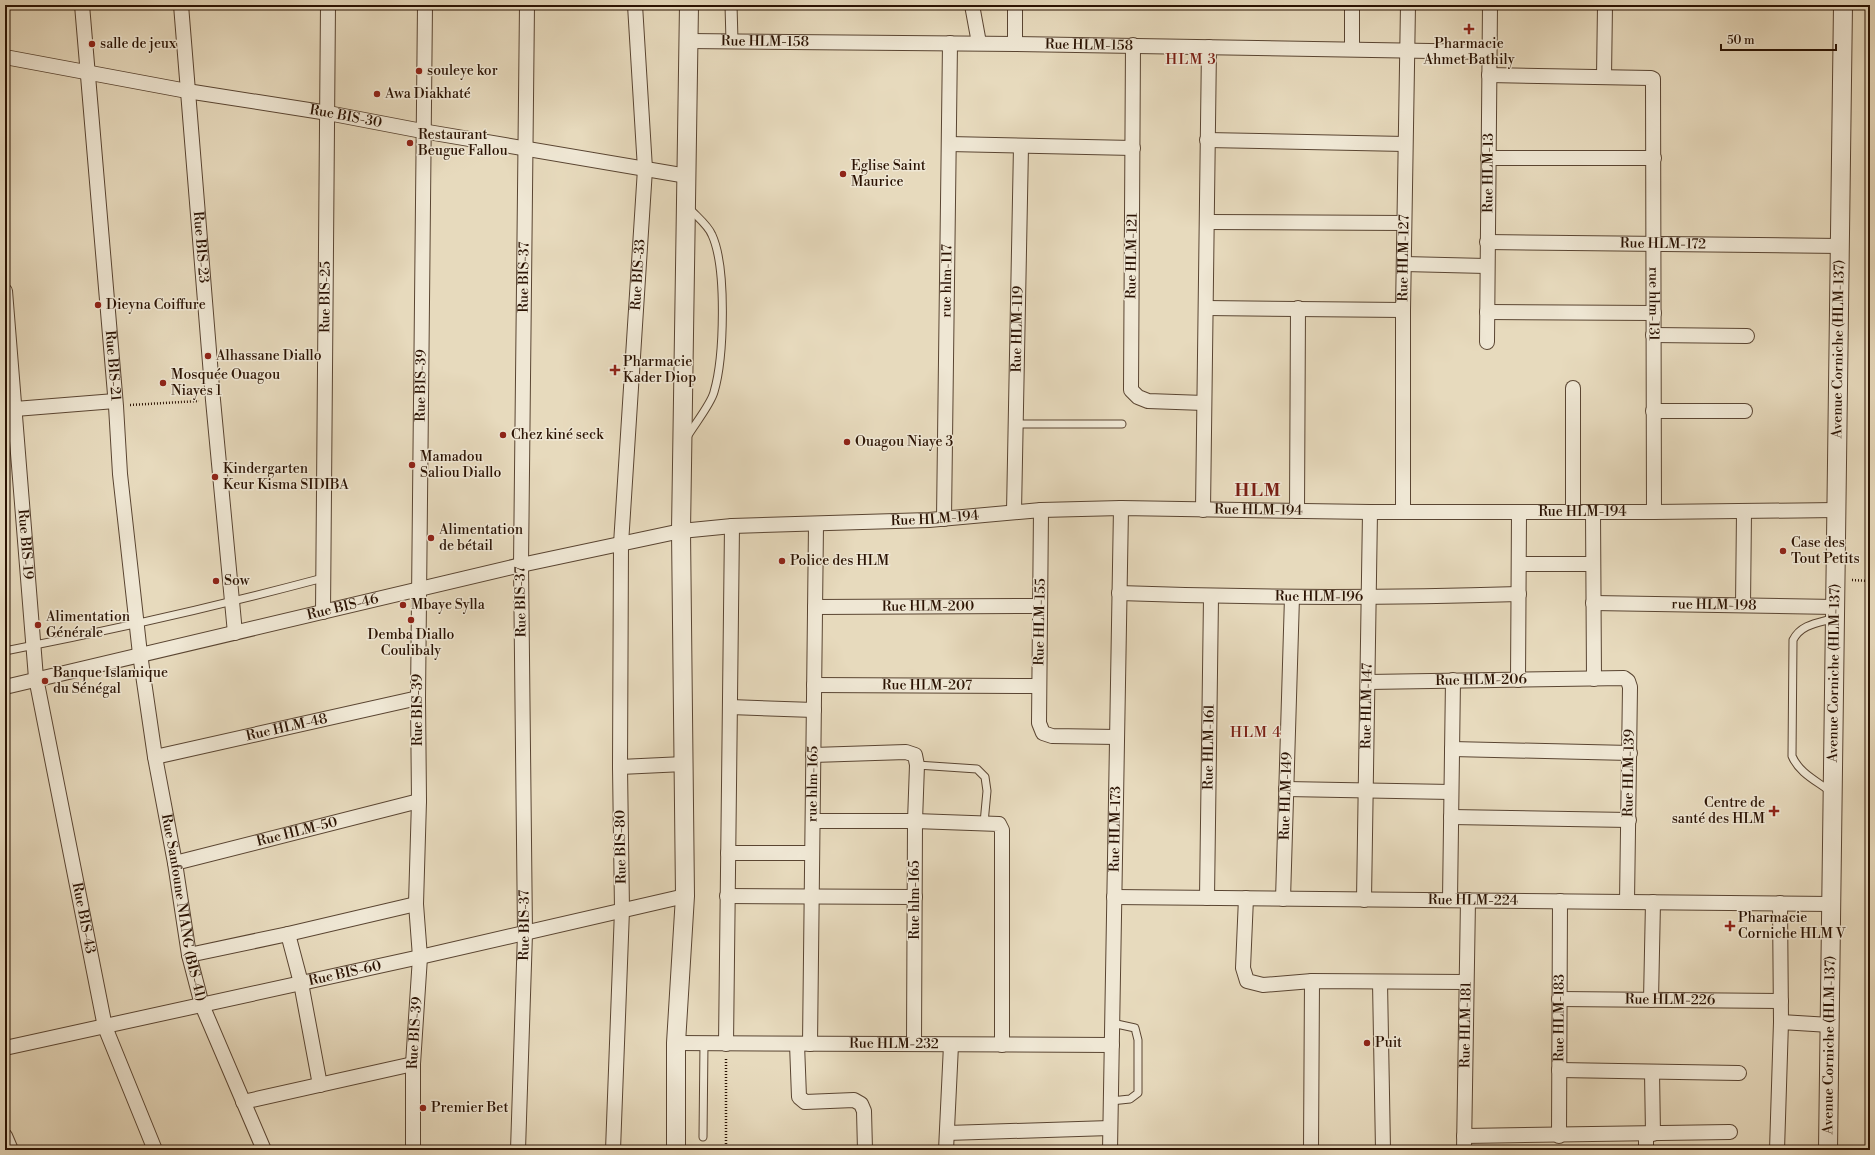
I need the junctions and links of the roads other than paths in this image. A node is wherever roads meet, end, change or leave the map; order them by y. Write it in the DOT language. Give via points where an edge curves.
graph roads {
  1 [pos="82,5"];
  2 [pos="181,5"];
  3 [pos="328,5"];
  4 [pos="425,5"];
  5 [pos="527,5"];
  6 [pos="635,5"];
  7 [pos="689,5"];
  8 [pos="731,5"];
  9 [pos="972,5"];
  10 [pos="1015,5"];
  11 [pos="1352,5"];
  12 [pos="1408,5"];
  13 [pos="1490,5"];
  14 [pos="1605,5"];
  15 [pos="1843,5"];
  16 [pos="688,41"];
  17 [pos="732,41"];
  18 [pos="950,43"];
  19 [pos="979,43"];
  20 [pos="1014,44"];
  21 [pos="1133,46"];
  22 [pos="1209,47"];
  23 [pos="1352,49"];
  24 [pos="1407,51"];
  25 [pos="1489,52"];
  26 [pos="5,57"];
  27 [pos="88,72"];
  28 [pos="1489,75"];
  29 [pos="1604,77"];
  30 [pos="188,91"];
  31 [pos="328,113"];
  32 [pos="422,131"];
  33 [pos="1208,140"];
  34 [pos="949,144"];
  35 [pos="1405,144"];
  36 [pos="1021,146"];
  37 [pos="1132,148"];
  38 [pos="525,149"];
  39 [pos="1488,158"];
  40 [pos="1654,158"];
  41 [pos="645,169"];
  42 [pos="686,176"];
  43 [pos="686,204"];
  44 [pos="1207,222"];
  45 [pos="1404,223"];
  46 [pos="1487,242"];
  47 [pos="1654,244"];
  48 [pos="1840,246"];
  49 [pos="1404,264"];
  50 [pos="1486,266"];
  51 [pos="5,291"];
  52 [pos="1206,308"];
  53 [pos="1298,308"];
  54 [pos="1403,310"];
  55 [pos="1487,312"];
  56 [pos="1654,313"];
  57 [pos="1654,335"];
  58 [pos="1747,336"];
  59 [pos="1487,342"];
  60 [pos="1573,388"];
  61 [pos="116,403"];
  62 [pos="1204,403"];
  63 [pos="15,409"];
  64 [pos="1654,411"];
  65 [pos="1745,411"];
  66 [pos="1016,424"];
  67 [pos="1122,424"];
  68 [pos="683,444"];
  69 [pos="1121,508"];
  70 [pos="1041,510"];
  71 [pos="1203,510"];
  72 [pos="1836,510"];
  73 [pos="1297,511"];
  74 [pos="1014,512"];
  75 [pos="1370,512"];
  76 [pos="1403,512"];
  77 [pos="1519,512"];
  78 [pos="1573,512"];
  79 [pos="1592,512"];
  80 [pos="1654,512"];
  81 [pos="1744,512"];
  82 [pos="944,519"];
  83 [pos="816,525"];
  84 [pos="732,526"];
  85 [pos="681,531"];
  86 [pos="621,544"];
  87 [pos="1519,564"];
  88 [pos="1593,564"];
  89 [pos="521,565"];
  90 [pos="323,578"];
  91 [pos="419,589"];
  92 [pos="1119,592"];
  93 [pos="1519,594"];
  94 [pos="1211,597"];
  95 [pos="1292,597"];
  96 [pos="1369,598"];
  97 [pos="232,602"];
  98 [pos="1593,603"];
  99 [pos="1743,604"];
  100 [pos="1040,606"];
  101 [pos="815,607"];
  102 [pos="323,612"];
  103 [pos="1835,612"];
  104 [pos="137,624"];
  105 [pos="235,633"];
  106 [pos="34,645"];
  107 [pos="5,651"];
  108 [pos="140,654"];
  109 [pos="36,678"];
  110 [pos="1594,679"];
  111 [pos="1453,680"];
  112 [pos="1518,680"];
  113 [pos="1368,682"];
  114 [pos="814,685"];
  115 [pos="1039,686"];
  116 [pos="5,687"];
  117 [pos="418,698"];
  118 [pos="730,707"];
  119 [pos="814,710"];
  120 [pos="1117,737"];
  121 [pos="1452,749"];
  122 [pos="1630,753"];
  123 [pos="813,755"];
  124 [pos="155,757"];
  125 [pos="916,760"];
  126 [pos="684,764"];
  127 [pos="620,767"];
  128 [pos="1286,789"];
  129 [pos="1366,791"];
  130 [pos="1452,792"];
  131 [pos="1833,793"];
  132 [pos="419,801"];
  133 [pos="1451,817"];
  134 [pos="1629,820"];
  135 [pos="813,821"];
  136 [pos="915,821"];
  137 [pos="984,823"];
  138 [pos="728,853"];
  139 [pos="812,853"];
  140 [pos="175,863"];
  141 [pos="685,896"];
  142 [pos="727,896"];
  143 [pos="812,896"];
  144 [pos="915,896"];
  145 [pos="1114,897"];
  146 [pos="1207,898"];
  147 [pos="1246,898"];
  148 [pos="1283,899"];
  149 [pos="1364,900"];
  150 [pos="1450,900"];
  151 [pos="1468,900"];
  152 [pos="1560,901"];
  153 [pos="1627,902"];
  154 [pos="1652,902"];
  155 [pos="1780,903"];
  156 [pos="416,904"];
  157 [pos="1831,904"];
  158 [pos="622,910"];
  159 [pos="525,933"];
  160 [pos="288,934"];
  161 [pos="188,955"];
  162 [pos="420,957"];
  163 [pos="1312,981"];
  164 [pos="1380,982"];
  165 [pos="1466,982"];
  166 [pos="301,983"];
  167 [pos="1560,999"];
  168 [pos="1652,1000"];
  169 [pos="1781,1001"];
  170 [pos="202,1005"];
  171 [pos="1781,1022"];
  172 [pos="1112,1023"];
  173 [pos="1830,1025"];
  174 [pos="105,1027"];
  175 [pos="676,1043"];
  176 [pos="704,1043"];
  177 [pos="726,1044"];
  178 [pos="803,1044"];
  179 [pos="914,1044"];
  180 [pos="951,1044"];
  181 [pos="1002,1045"];
  182 [pos="1112,1045"];
  183 [pos="5,1048"];
  184 [pos="413,1064"];
  185 [pos="1560,1070"];
  186 [pos="1652,1072"];
  187 [pos="1739,1073"];
  188 [pos="320,1085"];
  189 [pos="1110,1101"];
  190 [pos="243,1102"];
  191 [pos="1110,1128"];
  192 [pos="1730,1132"];
  193 [pos="946,1133"];
  194 [pos="1650,1134"];
  195 [pos="5,1136"];
  196 [pos="1559,1136"];
  197 [pos="703,1138"];
  198 [pos="1464,1143"];
  199 [pos="11,1150"];
  200 [pos="155,1150"];
  201 [pos="264,1150"];
  202 [pos="413,1150"];
  203 [pos="518,1150"];
  204 [pos="613,1150"];
  205 [pos="676,1150"];
  206 [pos="865,1150"];
  207 [pos="946,1150"];
  208 [pos="1110,1150"];
  209 [pos="1311,1150"];
  210 [pos="1383,1150"];
  211 [pos="1646,1150"];
  212 [pos="1777,1150"];
  213 [pos="1828,1150"];
  1 -- 27 [label="street, Rue BIS-21"];
  2 -- 30 [label="street, Rue BIS-23"];
  3 -- 31 [label="street, Rue BIS-25"];
  4 -- 32 [label="street, Rue BIS-39"];
  5 -- 38 [label="street, Rue BIS-37"];
  6 -- 41 [label="street, Rue BIS-33"];
  7 -- 16 [label="street"];
  8 -- 17 [label="street"];
  9 -- 19 [label="street"];
  10 -- 20 [label="street"];
  11 -- 23 [label="street"];
  12 -- 24 [label="street, Rue HLM-127"];
  13 -- 25 [label="street, Rue HLM-13"];
  14 -- 29 [label="street"];
  15 -- 48 [label="street, Avenue Corniche (HLM-137)"];
  16 -- 17 [label="street, Rue HLM-158"];
  16 -- 42 [label="street"];
  17 -- 18 [label="street, Rue HLM-158"];
  18 -- 19 [label="street, Rue HLM-158"];
  18 -- 34 [label="street, rue hlm-117"];
  19 -- 20 [label="street, Rue HLM-158"];
  20 -- 21 [label="street, Rue HLM-158"];
  21 -- 22 [label="street, Rue HLM-158"];
  21 -- 37 [label="street, Rue HLM-121"];
  22 -- 23 [label="street, Rue HLM-158"];
  22 -- 33 [label="street"];
  23 -- 24 [label="street, Rue HLM-158"];
  24 -- 25 [label="street, Rue HLM-158"];
  24 -- 35 [label="street, Rue HLM-127"];
  25 -- 28 [label="street, Rue HLM-13"];
  26 -- 27 [label="street, Rue BIS-30"];
  27 -- 30 [label="street, Rue BIS-30"];
  27 -- 61 [label="street, Rue BIS-21"];
  28 -- 29 [label="street"];
  28 -- 39 [label="street, Rue HLM-13"];
  29 -- 40 [label="street, rue hlm-131" via="1651,78 1654,82"];
  30 -- 31 [label="street, Rue BIS-30"];
  30 -- 97 [label="street, Rue BIS-23"];
  31 -- 32 [label="street, Rue BIS-30"];
  31 -- 90 [label="street, Rue BIS-25"];
  32 -- 38 [label="street, Rue BIS-30"];
  32 -- 91 [label="street, Rue BIS-39"];
  33 -- 35 [label="street"];
  33 -- 44 [label="street"];
  34 -- 36 [label="street"];
  34 -- 82 [label="street, rue hlm-117"];
  35 -- 45 [label="street, Rue HLM-127"];
  36 -- 37 [label="street"];
  36 -- 66 [label="street, Rue HLM-119"];
  37 -- 62 [label="street, Rue HLM-121" via="1131,390 1138,397 1148,401"];
  38 -- 41 [label="street, Rue BIS-30"];
  38 -- 89 [label="street, Rue BIS-37"];
  39 -- 40 [label="street"];
  39 -- 46 [label="street, Rue HLM-13"];
  40 -- 47 [label="street, rue hlm-131"];
  41 -- 42 [label="street, Rue BIS-30"];
  41 -- 86 [label="street, Rue BIS-33"];
  42 -- 43 [label="street"];
  43 -- 68 [label="street"];
  43 -- 68 [label="lane" via="712,234 721,262 722,295 720,363 714,394"];
  44 -- 45 [label="street"];
  44 -- 52 [label="street"];
  45 -- 49 [label="street, Rue HLM-127"];
  46 -- 47 [label="street, Rue HLM-172"];
  46 -- 50 [label="street, Rue HLM-13"];
  47 -- 48 [label="street, Rue HLM-172"];
  47 -- 56 [label="street, rue hlm-131"];
  48 -- 72 [label="street, Avenue Corniche (HLM-137)"];
  49 -- 50 [label="street"];
  49 -- 54 [label="street, Rue HLM-127"];
  50 -- 55 [label="street, Rue HLM-13"];
  51 -- 63 [label="street, Rue BIS-19"];
  52 -- 53 [label="street"];
  52 -- 62 [label="street"];
  53 -- 54 [label="street"];
  53 -- 73 [label="street"];
  54 -- 76 [label="street, Rue HLM-127"];
  55 -- 56 [label="street"];
  55 -- 59 [label="street, Rue HLM-13"];
  56 -- 57 [label="street, rue hlm-131"];
  57 -- 58 [label="street"];
  57 -- 64 [label="street, rue hlm-131"];
  60 -- 78 [label="street"];
  61 -- 63 [label="street"];
  61 -- 104 [label="street, Rue BIS-21" via="120,474"];
  62 -- 71 [label="street"];
  63 -- 106 [label="street, Rue BIS-19"];
  64 -- 65 [label="street"];
  64 -- 80 [label="street, rue hlm-131"];
  66 -- 67 [label="lane"];
  66 -- 74 [label="street, Rue HLM-119"];
  68 -- 85 [label="street"];
  69 -- 70 [label="street, Rue HLM-194"];
  69 -- 71 [label="street, Rue HLM-194"];
  69 -- 92 [label="street, Rue HLM-173"];
  70 -- 74 [label="street, Rue HLM-194"];
  70 -- 100 [label="street, Rue HLM-155"];
  71 -- 73 [label="street, Rue HLM-194"];
  72 -- 81 [label="street, Rue HLM-194"];
  72 -- 103 [label="street, Avenue Corniche (HLM-137)"];
  73 -- 75 [label="street, Rue HLM-194"];
  74 -- 82 [label="street, Rue HLM-194"];
  75 -- 76 [label="street, Rue HLM-194"];
  75 -- 96 [label="street, Rue HLM-147"];
  76 -- 77 [label="street, Rue HLM-194"];
  77 -- 78 [label="street, Rue HLM-194"];
  77 -- 87 [label="street"];
  78 -- 79 [label="street, Rue HLM-194"];
  79 -- 80 [label="street, Rue HLM-194"];
  79 -- 88 [label="street"];
  80 -- 81 [label="street, Rue HLM-194"];
  81 -- 99 [label="street"];
  82 -- 83 [label="street, Rue HLM-194"];
  83 -- 84 [label="street, Rue HLM-194"];
  83 -- 101 [label="street, rue hlm-165"];
  84 -- 85 [label="street, Rue HLM-194"];
  84 -- 118 [label="street"];
  85 -- 86 [label="street, Rue BIS-46"];
  85 -- 126 [label="street"];
  86 -- 89 [label="street, Rue BIS-46"];
  86 -- 127 [label="street, Rue BIS-80"];
  87 -- 88 [label="street"];
  87 -- 93 [label="street"];
  88 -- 98 [label="street"];
  89 -- 91 [label="street, Rue BIS-46"];
  89 -- 159 [label="street, Rue BIS-37"];
  90 -- 97 [label="lane"];
  90 -- 102 [label="street, Rue BIS-25"];
  91 -- 102 [label="street, Rue BIS-46"];
  91 -- 117 [label="street, Rue BIS-39"];
  92 -- 94 [label="street, Rue HLM-196"];
  92 -- 120 [label="street, Rue HLM-173"];
  93 -- 96 [label="street, Rue HLM-196"];
  93 -- 112 [label="street"];
  94 -- 95 [label="street, Rue HLM-196"];
  94 -- 146 [label="street, Rue HLM-161"];
  95 -- 96 [label="street, Rue HLM-196"];
  95 -- 128 [label="street, Rue HLM-149"];
  96 -- 113 [label="street, Rue HLM-147"];
  97 -- 104 [label="lane"];
  97 -- 105 [label="street, Rue BIS-23"];
  98 -- 99 [label="street, rue HLM-198"];
  98 -- 110 [label="street"];
  99 -- 103 [label="street, rue HLM-198"];
  100 -- 101 [label="street, Rue HLM-200"];
  100 -- 115 [label="street, Rue HLM-155"];
  101 -- 114 [label="street, rue hlm-165"];
  102 -- 105 [label="street, Rue BIS-46"];
  103 -- 131 [label="street, Avenue Corniche (HLM-137)"];
  103 -- 131 [label="lane" via="1797,632 1793,640 1792,756 1804,773"];
  104 -- 106 [label="lane"];
  104 -- 108 [label="street, Rue BIS-21"];
  105 -- 108 [label="street, Rue BIS-46"];
  106 -- 107 [label="lane"];
  106 -- 109 [label="street, Rue BIS-19"];
  108 -- 109 [label="street, Rue BIS-46"];
  108 -- 124 [label="street, Rue Sanfoune NIANG (BIS-41)"];
  109 -- 116 [label="street, Rue BIS-46"];
  109 -- 174 [label="street, Rue BIS-43"];
  110 -- 112 [label="street, Rue HLM-206"];
  110 -- 122 [label="street, Rue HLM-139" via="1624,678 1628,681"];
  111 -- 112 [label="street, Rue HLM-206"];
  111 -- 113 [label="street, Rue HLM-206"];
  111 -- 121 [label="street"];
  113 -- 129 [label="street, Rue HLM-147"];
  114 -- 115 [label="street, Rue HLM-207"];
  114 -- 119 [label="street, rue hlm-165"];
  115 -- 120 [label="street, Rue HLM-155" via="1039,723 1043,733 1052,736"];
  117 -- 124 [label="street, Rue HLM-48"];
  117 -- 132 [label="street, Rue BIS-39"];
  118 -- 119 [label="street"];
  118 -- 138 [label="street"];
  119 -- 123 [label="street, rue hlm-165"];
  120 -- 145 [label="street, Rue HLM-173"];
  121 -- 122 [label="street"];
  121 -- 130 [label="street"];
  122 -- 134 [label="street, Rue HLM-139"];
  123 -- 125 [label="street" via="906,752"];
  123 -- 135 [label="street, rue hlm-165"];
  124 -- 140 [label="street, Rue Sanfoune NIANG (BIS-41)"];
  125 -- 136 [label="street, Rue hlm-165"];
  125 -- 137 [label="lane" via="977,769 985,777 987,791"];
  126 -- 127 [label="street"];
  126 -- 141 [label="street"];
  127 -- 158 [label="street, Rue BIS-80"];
  128 -- 129 [label="street"];
  128 -- 148 [label="street, Rue HLM-149"];
  129 -- 130 [label="street"];
  129 -- 149 [label="street, Rue HLM-147"];
  130 -- 133 [label="street"];
  131 -- 157 [label="street, Avenue Corniche (HLM-137)"];
  132 -- 140 [label="street, Rue HLM-50"];
  132 -- 156 [label="street, Rue BIS-39"];
  133 -- 134 [label="street"];
  133 -- 150 [label="street"];
  134 -- 153 [label="street, Rue HLM-139"];
  135 -- 136 [label="street"];
  135 -- 139 [label="street, rue hlm-165"];
  136 -- 137 [label="street"];
  136 -- 144 [label="street, Rue hlm-165"];
  137 -- 181 [label="street" via="998,823 1002,830"];
  138 -- 139 [label="street"];
  138 -- 142 [label="street"];
  139 -- 143 [label="street, rue hlm-165"];
  140 -- 161 [label="street, Rue Sanfoune NIANG (BIS-41)"];
  141 -- 158 [label="street, Rue BIS-60"];
  141 -- 175 [label="street"];
  142 -- 143 [label="street"];
  142 -- 177 [label="street"];
  143 -- 144 [label="street"];
  143 -- 178 [label="street, rue hlm-165"];
  144 -- 179 [label="street, Rue hlm-165"];
  145 -- 146 [label="street, Rue HLM-224"];
  145 -- 172 [label="street, Rue HLM-173"];
  146 -- 147 [label="street, Rue HLM-224"];
  147 -- 148 [label="street, Rue HLM-224"];
  147 -- 163 [label="street" via="1243,968 1247,981 1263,985"];
  148 -- 149 [label="street, Rue HLM-224"];
  149 -- 150 [label="street, Rue HLM-224"];
  150 -- 151 [label="street, Rue HLM-224"];
  151 -- 152 [label="street, Rue HLM-224"];
  151 -- 165 [label="street, Rue HLM-181"];
  152 -- 153 [label="street, Rue HLM-224"];
  152 -- 167 [label="street, Rue HLM-183"];
  153 -- 154 [label="street, Rue HLM-224"];
  154 -- 155 [label="street, Rue HLM-224"];
  154 -- 168 [label="street"];
  155 -- 157 [label="street, Rue HLM-224"];
  155 -- 169 [label="street"];
  156 -- 160 [label="street"];
  156 -- 162 [label="street, Rue BIS-39"];
  157 -- 173 [label="street, Avenue Corniche (HLM-137)"];
  158 -- 159 [label="street, Rue BIS-60"];
  158 -- 204 [label="street, Rue BIS-80"];
  159 -- 162 [label="street, Rue BIS-60"];
  159 -- 203 [label="street, Rue BIS-37"];
  160 -- 161 [label="street"];
  160 -- 166 [label="street"];
  161 -- 170 [label="street, Rue Sanfoune NIANG (BIS-41)"];
  162 -- 166 [label="street, Rue BIS-60"];
  162 -- 184 [label="street, Rue BIS-39"];
  163 -- 164 [label="street"];
  163 -- 209 [label="street"];
  164 -- 165 [label="street"];
  164 -- 210 [label="street"];
  165 -- 198 [label="street, Rue HLM-181"];
  166 -- 170 [label="street, Rue BIS-60"];
  166 -- 188 [label="street"];
  167 -- 168 [label="street, Rue HLM-226"];
  167 -- 185 [label="street, Rue HLM-183"];
  168 -- 169 [label="street, Rue HLM-226"];
  169 -- 171 [label="street"];
  170 -- 174 [label="street, Rue BIS-60"];
  170 -- 190 [label="street, Rue Sanfoune NIANG (BIS-41)"];
  171 -- 173 [label="street"];
  171 -- 212 [label="street"];
  172 -- 182 [label="street, Rue HLM-173"];
  172 -- 189 [label="lane" via="1135,1028 1138,1040 1138,1093 1130,1099"];
  173 -- 213 [label="street, Avenue Corniche (HLM-137)"];
  174 -- 183 [label="street, Rue BIS-60"];
  174 -- 200 [label="street, Rue BIS-43"];
  175 -- 176 [label="street, Rue HLM-232"];
  175 -- 205 [label="street"];
  176 -- 177 [label="street, Rue HLM-232"];
  176 -- 197 [label="lane"];
  177 -- 178 [label="street, Rue HLM-232"];
  178 -- 179 [label="street, Rue HLM-232"];
  178 -- 206 [label="street, rue hlm-165" via="799,1097 805,1102 854,1100 861,1104 864,1111"];
  179 -- 180 [label="street, Rue HLM-232"];
  180 -- 181 [label="street, Rue HLM-232"];
  180 -- 193 [label="street"];
  181 -- 182 [label="street, Rue HLM-232"];
  182 -- 189 [label="street, Rue HLM-173"];
  184 -- 188 [label="street"];
  184 -- 202 [label="street, Rue BIS-39"];
  185 -- 186 [label="street"];
  185 -- 196 [label="street, Rue HLM-183"];
  186 -- 187 [label="street"];
  186 -- 194 [label="street"];
  188 -- 190 [label="street"];
  189 -- 191 [label="street, Rue HLM-173"];
  190 -- 201 [label="street, Rue Sanfoune NIANG (BIS-41)"];
  191 -- 193 [label="street"];
  191 -- 208 [label="street, Rue HLM-173"];
  192 -- 194 [label="street"];
  193 -- 207 [label="street"];
  194 -- 196 [label="street"];
  194 -- 211 [label="street"];
  195 -- 199 [label="street"];
  196 -- 198 [label="street"];
}
